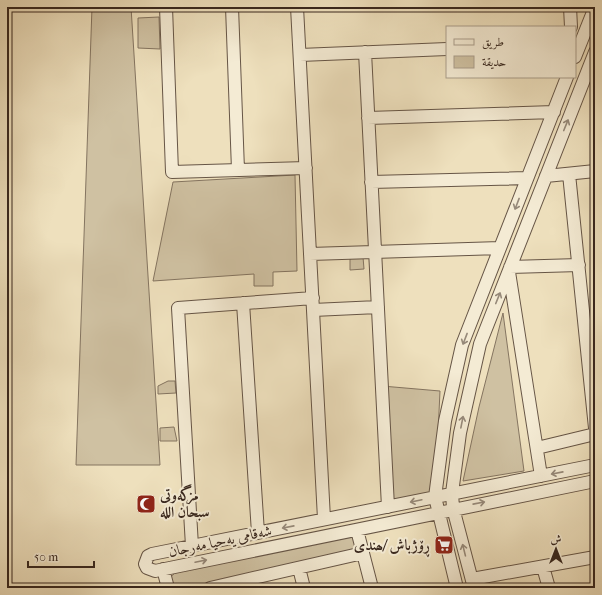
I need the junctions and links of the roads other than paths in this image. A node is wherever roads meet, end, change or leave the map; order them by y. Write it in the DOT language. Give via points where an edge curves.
graph roads {
  1 [pos="166,7"];
  2 [pos="232,7"];
  3 [pos="297,7"];
  4 [pos="570,7"];
  5 [pos="595,7"];
  6 [pos="571,26"];
  7 [pos="578,43"];
  8 [pos="446,49"];
  9 [pos="365,52"];
  10 [pos="595,52"];
  11 [pos="300,56"];
  12 [pos="567,78"];
  13 [pos="554,112"];
  14 [pos="368,118"];
  15 [pos="543,138"];
  16 [pos="558,145"];
  17 [pos="306,168"];
  18 [pos="238,170"];
  19 [pos="595,171"];
  20 [pos="569,174"];
  21 [pos="546,176"];
  22 [pos="527,178"];
  23 [pos="372,182"];
  24 [pos="500,248"];
  25 [pos="375,252"];
  26 [pos="310,254"];
  27 [pos="578,265"];
  28 [pos="509,269"];
  29 [pos="243,303"];
  30 [pos="313,304"];
  31 [pos="378,307"];
  32 [pos="592,367"];
  33 [pos="595,428"];
  34 [pos="595,434"];
  35 [pos="536,448"];
  36 [pos="595,465"];
  37 [pos="541,476"];
  38 [pos="437,481"];
  39 [pos="595,481"];
  40 [pos="452,488"];
  41 [pos="435,497"];
  42 [pos="388,507"];
  43 [pos="453,508"];
  44 [pos="438,512"];
  45 [pos="324,519"];
  46 [pos="456,521"];
  47 [pos="441,525"];
  48 [pos="357,530"];
  49 [pos="258,532"];
  50 [pos="192,546"];
  51 [pos="363,553"];
  52 [pos="595,557"];
  53 [pos="543,567"];
  54 [pos="299,568"];
  55 [pos="163,569"];
  56 [pos="473,584"];
  57 [pos="168,588"];
  58 [pos="210,588"];
  59 [pos="304,588"];
  60 [pos="372,588"];
  61 [pos="457,588"];
  62 [pos="549,588"];
  1 -- 18 [label="street" via="172,172"];
  2 -- 18 [label="street"];
  3 -- 11 [label="street"];
  4 -- 6 [label="street"];
  5 -- 7 [label="street"];
  8 -- 9 [label="street"];
  9 -- 11 [label="street"];
  9 -- 14 [label="street"];
  16 -- 10 [label="street, one-way"];
  11 -- 17 [label="street"];
  12 -- 13 [label="street"];
  13 -- 14 [label="street"];
  13 -- 15 [label="street"];
  14 -- 23 [label="street"];
  15 -- 16 [label="street"];
  15 -- 22 [label="street"];
  16 -- 21 [label="street"];
  17 -- 18 [label="street"];
  17 -- 26 [label="street"];
  19 -- 20 [label="street"];
  20 -- 21 [label="street"];
  20 -- 27 [label="street"];
  21 -- 28 [label="street"];
  22 -- 23 [label="street"];
  22 -- 24 [label="street, one-way"];
  23 -- 25 [label="street"];
  24 -- 25 [label="street"];
  24 -- 38 [label="street, one-way" via="462,345 444,421"];
  25 -- 26 [label="street"];
  25 -- 31 [label="street"];
  26 -- 30 [label="street"];
  27 -- 28 [label="street"];
  27 -- 32 [label="street"];
  28 -- 35 [label="street"];
  40 -- 28 [label="street, one-way" via="465,403 480,344"];
  29 -- 30 [label="street"];
  29 -- 49 [label="street"];
  29 -- 50 [label="street" via="178,308"];
  30 -- 31 [label="street"];
  30 -- 45 [label="street"];
  31 -- 42 [label="street"];
  32 -- 33 [label="street"];
  34 -- 35 [label="street"];
  35 -- 37 [label="street"];
  36 -- 37 [label="street, شەقامی یەحیا مەرجان, one-way"];
  37 -- 40 [label="street, شەقامی یەحیا مەرجان"];
  38 -- 40 [label="street"];
  38 -- 41 [label="street"];
  43 -- 39 [label="street, شەقامی یەحیا مەرجان, one-way"];
  40 -- 41 [label="street, شەقامی یەحیا مەرجان"];
  40 -- 43 [label="street"];
  41 -- 42 [label="street, شەقامی یەحیا مەرجان, one-way"];
  41 -- 44 [label="street"];
  42 -- 45 [label="street, شەقامی یەحیا مەرجان"];
  43 -- 44 [label="street, شەقامی یەحیا مەرجان"];
  43 -- 46 [label="street"];
  44 -- 47 [label="street"];
  44 -- 48 [label="street, شەقامی یەحیا مەرجان"];
  45 -- 49 [label="street, شەقامی یەحیا مەرجان, one-way"];
  46 -- 47 [label="street"];
  56 -- 46 [label="street, one-way"];
  47 -- 61 [label="street"];
  48 -- 51 [label="street"];
  55 -- 48 [label="street, شەقامی یەحیا مەرجان, one-way"];
  49 -- 50 [label="street, شەقامی یەحیا مەرجان"];
  50 -- 55 [label="street, شەقامی یەحیا مەرجان" via="152,554 146,559 150,571"];
  51 -- 54 [label="street"];
  51 -- 60 [label="street"];
  52 -- 53 [label="street"];
  53 -- 56 [label="street"];
  53 -- 62 [label="street"];
  54 -- 58 [label="street"];
  54 -- 59 [label="street"];
  55 -- 57 [label="street"];
}
